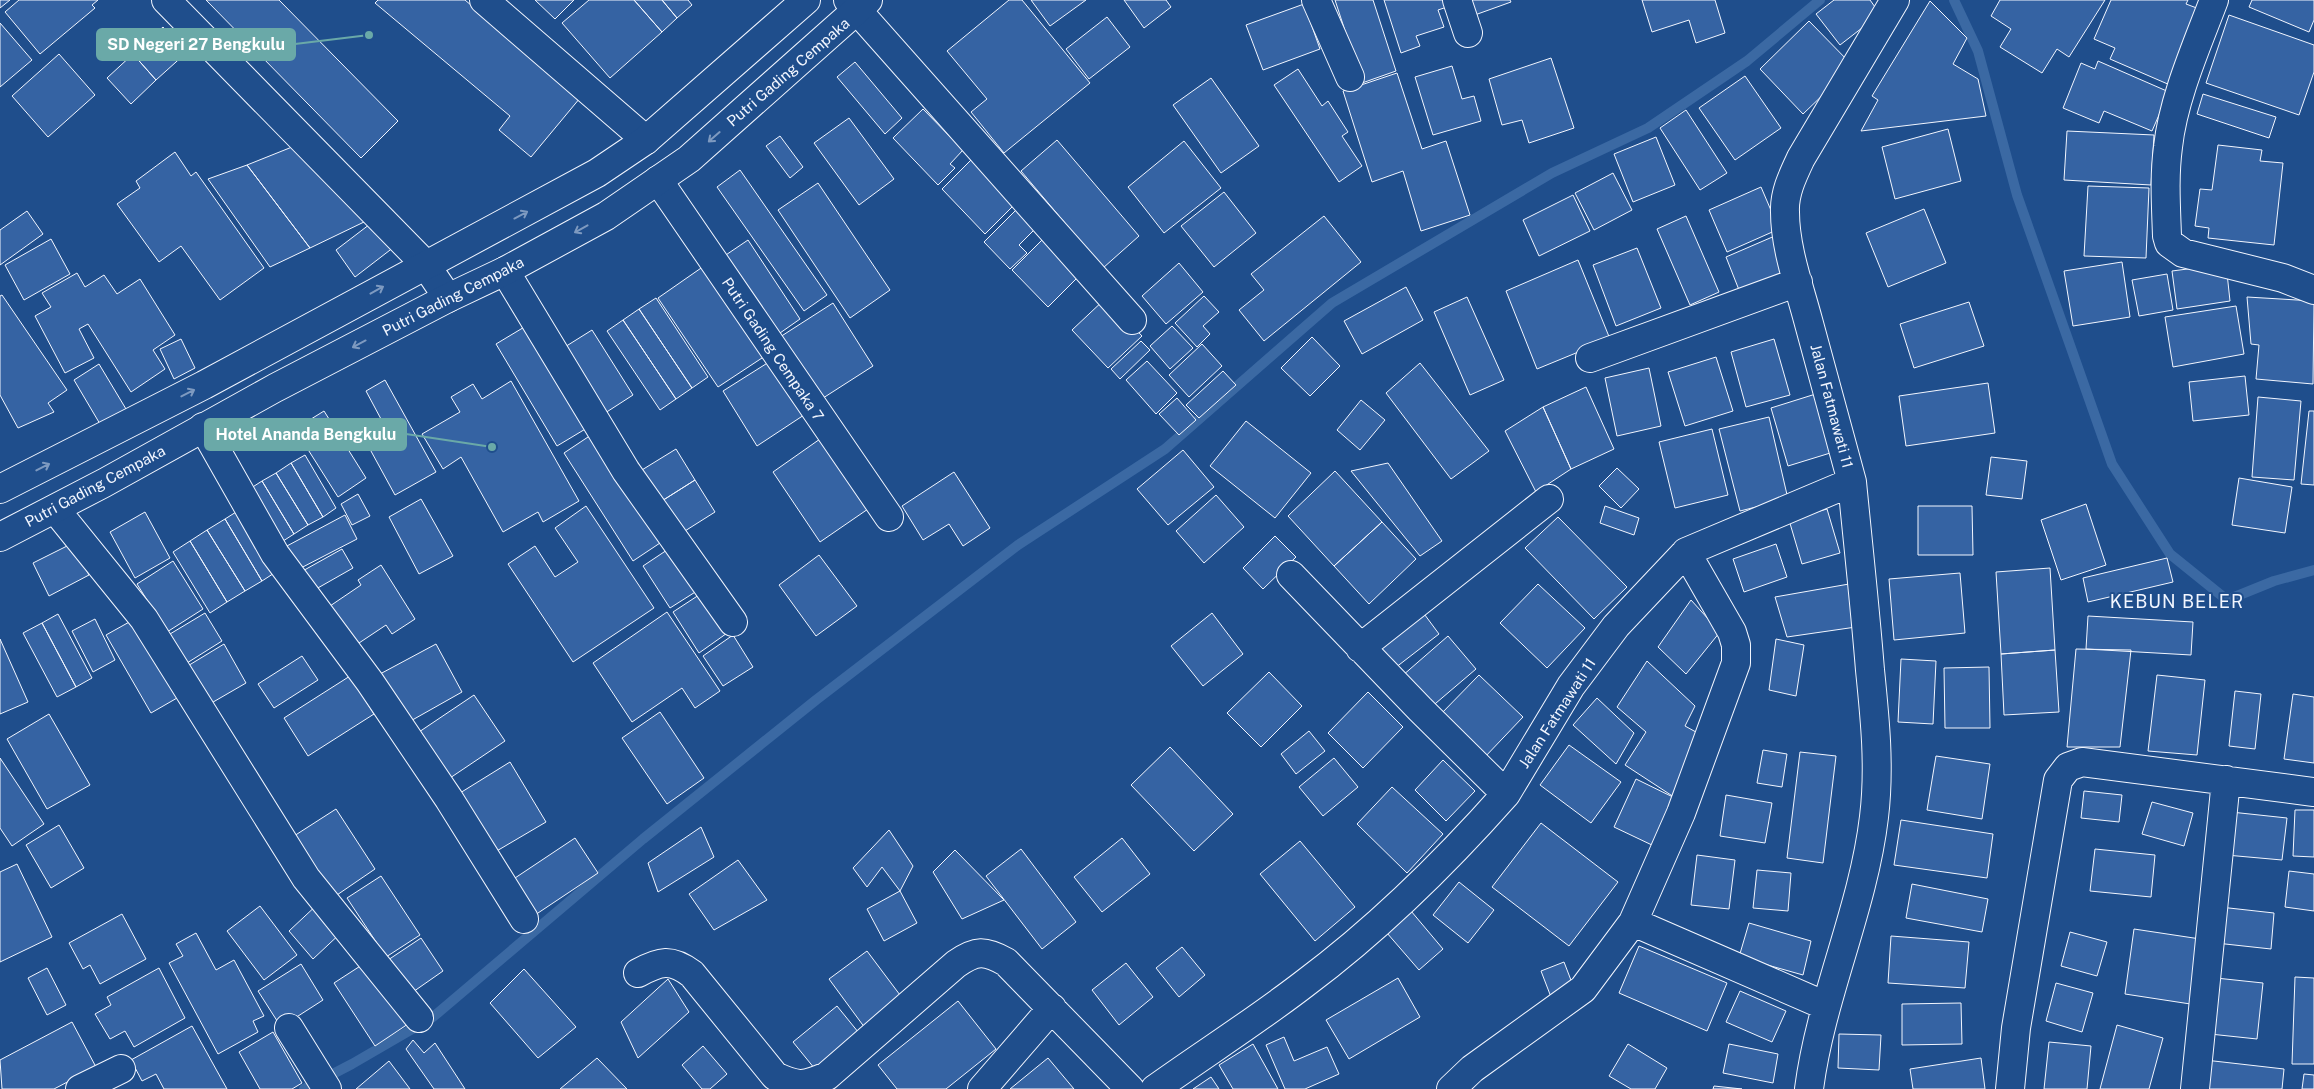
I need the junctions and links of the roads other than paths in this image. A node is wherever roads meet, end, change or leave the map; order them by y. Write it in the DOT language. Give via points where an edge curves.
graph roads {
  1 [pos="166,0"];
  2 [pos="484,0"];
  3 [pos="806,0"];
  4 [pos="1316,0"];
  5 [pos="1457,0"];
  6 [pos="1895,0"];
  7 [pos="2214,0"];
  8 [pos="858,4"];
  9 [pos="1468,33"];
  10 [pos="1350,76"];
  11 [pos="646,140"];
  12 [pos="658,180"];
  13 [pos="425,264"];
  14 [pos="505,271"];
  15 [pos="1798,282"];
  16 [pos="2314,290"];
  17 [pos="448,298"];
  18 [pos="1132,320"];
  19 [pos="1590,358"];
  20 [pos="203,427"];
  21 [pos="1852,482"];
  22 [pos="2,484"];
  23 [pos="1549,499"];
  24 [pos="55,510"];
  25 [pos="889,517"];
  26 [pos="0,537"];
  27 [pos="1686,552"];
  28 [pos="1291,575"];
  29 [pos="733,622"];
  30 [pos="1360,648"];
  31 [pos="2226,780"];
  32 [pos="2314,792"];
  33 [pos="1506,794"];
  34 [pos="524,919"];
  35 [pos="1633,922"];
  36 [pos="638,972"];
  37 [pos="1826,1006"];
  38 [pos="1052,1008"];
  39 [pos="419,1018"];
  40 [pos="288,1028"];
  41 [pos="121,1069"];
  42 [pos="320,1078"];
  43 [pos="80,1089"];
  44 [pos="982,1089"];
  45 [pos="1136,1089"];
  46 [pos="1450,1089"];
  47 [pos="1809,1089"];
  48 [pos="2010,1089"];
  49 [pos="2195,1089"];
  1 -- 13 [label="street"];
  2 -- 11 [label="street"];
  3 -- 11 [label="street"];
  4 -- 10 [label="street"];
  5 -- 9 [label="street"];
  6 -- 15 [label="street, Jalan Fatmawati 11" via="1791,178 1785,212"];
  7 -- 16 [label="street" via="2180,96 2168,145 2165,180 2169,243 2183,253 2283,278"];
  8 -- 12 [label="street, Putri Gading Cempaka, one-way" via="689,159"];
  8 -- 18 [label="street"];
  13 -- 11 [label="street, one-way" via="596,173"];
  12 -- 14 [label="street, Putri Gading Cempaka, one-way" via="606,216"];
  12 -- 25 [label="street, Putri Gading Cempaka 7"];
  13 -- 17 [label="street"];
  22 -- 13 [label="street, one-way" via="204,384"];
  14 -- 17 [label="street, Putri Gading Cempaka"];
  14 -- 29 [label="street" via="626,471"];
  15 -- 19 [label="street"];
  15 -- 21 [label="street, Jalan Fatmawati 11"];
  17 -- 20 [label="street, Putri Gading Cempaka, one-way"];
  20 -- 24 [label="street, Putri Gading Cempaka"];
  20 -- 34 [label="street" via="275,554 370,682"];
  21 -- 27 [label="street, Jalan Fatmawati 11"];
  21 -- 37 [label="street" via="1877,776 1874,818 1864,873"];
  23 -- 30 [label="street"];
  24 -- 26 [label="street, Putri Gading Cempaka"];
  24 -- 39 [label="street" via="144,619 306,878"];
  27 -- 33 [label="street, Jalan Fatmawati 11" via="1616,626 1588,663"];
  27 -- 35 [label="street" via="1732,632 1736,663 1681,813"];
  28 -- 30 [label="street"];
  30 -- 33 [label="street"];
  31 -- 32 [label="street"];
  31 -- 48 [label="street" via="2082,762 2068,767 2058,780 2016,1028"];
  31 -- 49 [label="street"];
  33 -- 45 [label="street, Jalan Fatmawati 11" via="1423,883 1304,985"];
  35 -- 37 [label="street"];
  35 -- 46 [label="street" via="1583,989 1472,1069"];
  36 -- 38 [label="street" via="656,964 680,965 692,974 775,1076 790,1084 806,1086 827,1076 969,955 992,954 1006,962"];
  37 -- 47 [label="street"];
  38 -- 44 [label="street"];
  38 -- 45 [label="street"];
  40 -- 42 [label="street"];
  41 -- 43 [label="street"];
}
